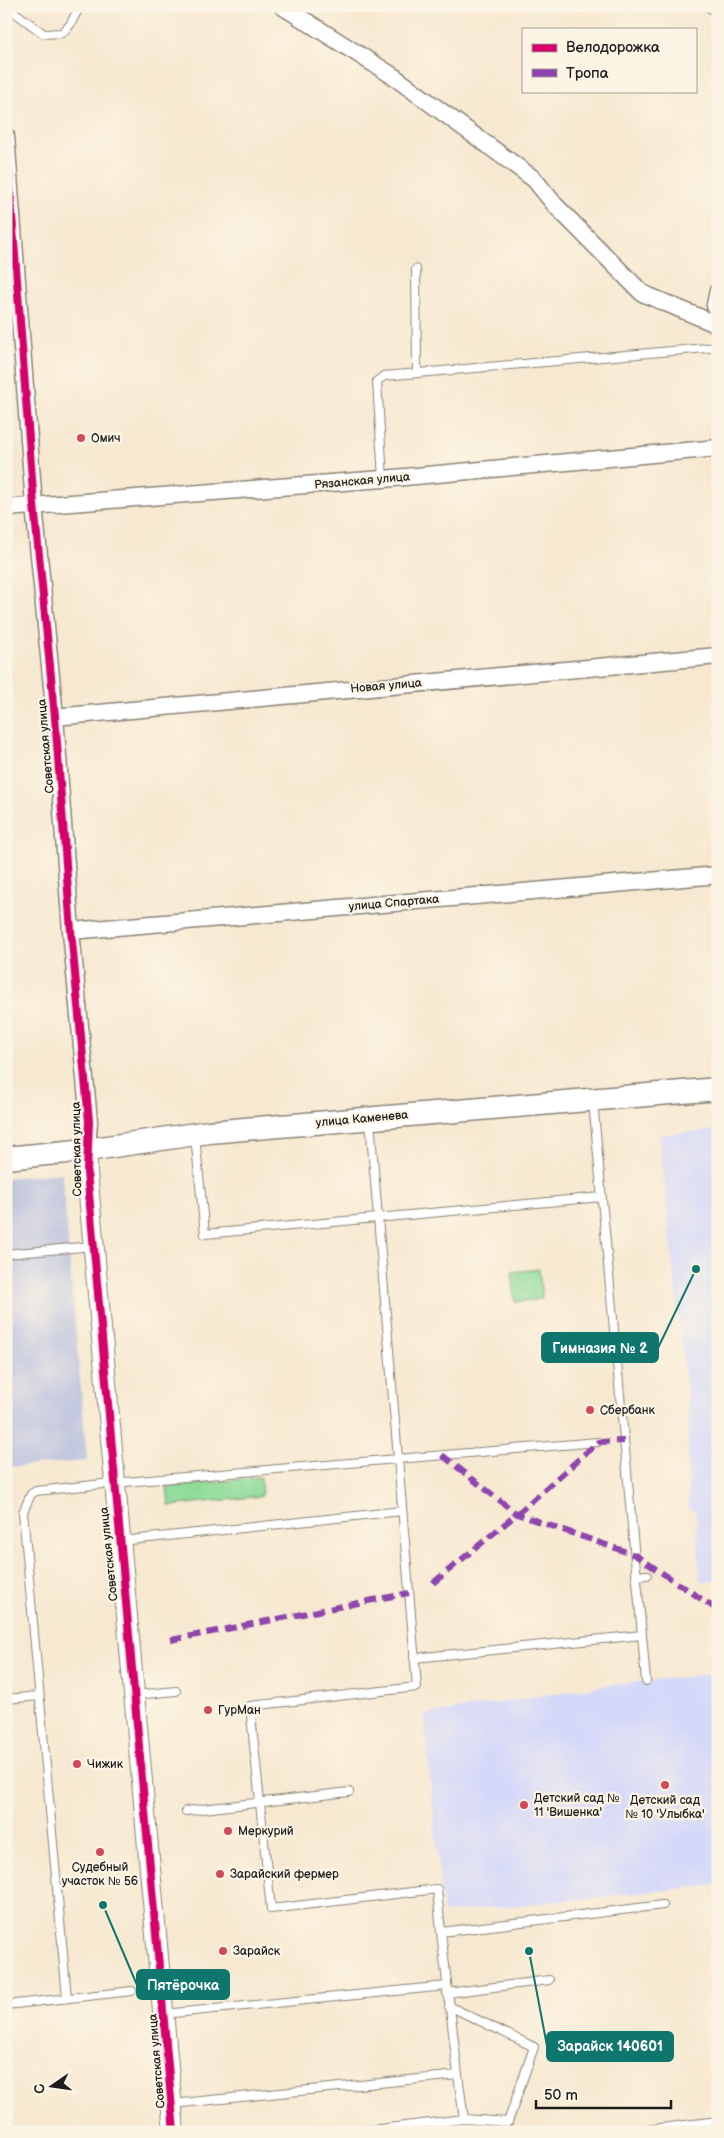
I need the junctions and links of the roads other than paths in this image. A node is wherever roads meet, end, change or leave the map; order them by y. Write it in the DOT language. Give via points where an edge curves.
graph roads {
  1 [pos="6,6"];
  2 [pos="80,6"];
  3 [pos="282,6"];
  4 [pos="707,6"];
  5 [pos="718,13"];
  6 [pos="6,136"];
  7 [pos="9,209"];
  8 [pos="416,269"];
  9 [pos="718,291"];
  10 [pos="718,315"];
  11 [pos="718,325"];
  12 [pos="718,347"];
  13 [pos="417,373"];
  14 [pos="718,448"];
  15 [pos="383,480"];
  16 [pos="34,505"];
  17 [pos="6,508"];
  18 [pos="718,656"];
  19 [pos="55,717"];
  20 [pos="718,875"];
  21 [pos="71,931"];
  22 [pos="718,1089"];
  23 [pos="592,1100"];
  24 [pos="370,1119"];
  25 [pos="195,1134"];
  26 [pos="87,1150"];
  27 [pos="6,1158"];
  28 [pos="601,1197"];
  29 [pos="378,1218"];
  30 [pos="93,1246"];
  31 [pos="6,1254"];
  32 [pos="598,1442"];
  33 [pos="398,1459"];
  34 [pos="114,1483"];
  35 [pos="402,1511"];
  36 [pos="119,1541"];
  37 [pos="647,1575"];
  38 [pos="636,1576"];
  39 [pos="642,1635"];
  40 [pos="414,1658"];
  41 [pos="646,1681"];
  42 [pos="176,1691"];
  43 [pos="136,1695"];
  44 [pos="39,1696"];
  45 [pos="6,1699"];
  46 [pos="349,1792"];
  47 [pos="260,1802"];
  48 [pos="186,1811"];
  49 [pos="663,1905"];
  50 [pos="441,1932"];
  51 [pos="549,1980"];
  52 [pos="447,1989"];
  53 [pos="132,1991"];
  54 [pos="67,1998"];
  55 [pos="6,2005"];
  56 [pos="449,2006"];
  57 [pos="164,2014"];
  58 [pos="458,2075"];
  59 [pos="172,2104"];
  60 [pos="464,2119"];
  61 [pos="718,2121"];
  62 [pos="174,2132"];
  63 [pos="354,2132"];
  64 [pos="628,2132"];
  1 -- 2 [label="lane" via="44,34 62,33"];
  3 -- 11 [label="street" via="393,76 534,179 642,293"];
  4 -- 5 [label="lane"];
  6 -- 7 [label="street, Советская улица"];
  7 -- 16 [label="street, Советская улица"];
  8 -- 13 [label="lane"];
  9 -- 10 [label="street"];
  12 -- 13 [label="lane"];
  13 -- 15 [label="lane" via="384,376 377,381"];
  14 -- 15 [label="street, Рязанская улица"];
  15 -- 16 [label="street, Рязанская улица"];
  16 -- 17 [label="street, Рязанская улица"];
  16 -- 19 [label="street, Советская улица"];
  18 -- 19 [label="street, Новая улица"];
  19 -- 21 [label="street, Советская улица"];
  20 -- 21 [label="street, улица Спартака"];
  21 -- 26 [label="street, Советская улица" via="89,1121"];
  22 -- 23 [label="main road, улица Каменева"];
  23 -- 24 [label="main road, улица Каменева"];
  23 -- 28 [label="lane"];
  24 -- 25 [label="main road, улица Каменева"];
  24 -- 29 [label="lane"];
  25 -- 26 [label="main road, улица Каменева"];
  25 -- 29 [label="lane" via="205,1234"];
  26 -- 27 [label="main road, улица Каменева"];
  26 -- 30 [label="street, Советская улица"];
  28 -- 29 [label="lane"];
  28 -- 38 [label="lane"];
  29 -- 33 [label="lane"];
  30 -- 31 [label="lane"];
  30 -- 34 [label="street, Советская улица"];
  32 -- 33 [label="lane"];
  33 -- 34 [label="lane"];
  33 -- 35 [label="lane"];
  34 -- 36 [label="street, Советская улица"];
  34 -- 44 [label="lane" via="36,1491 26,1501 22,1512"];
  35 -- 36 [label="lane"];
  35 -- 40 [label="lane"];
  36 -- 43 [label="street, Советская улица"];
  37 -- 38 [label="lane"];
  38 -- 39 [label="lane"];
  39 -- 40 [label="lane"];
  39 -- 41 [label="lane"];
  40 -- 47 [label="lane" via="417,1687 250,1706"];
  42 -- 43 [label="lane"];
  43 -- 57 [label="street, Советская улица"];
  44 -- 45 [label="lane"];
  44 -- 54 [label="lane"];
  46 -- 47 [label="lane"];
  47 -- 48 [label="lane"];
  47 -- 50 [label="lane" via="271,1909 437,1889"];
  49 -- 50 [label="lane"];
  50 -- 52 [label="lane"];
  51 -- 52 [label="lane"];
  52 -- 56 [label="lane"];
  52 -- 57 [label="lane"];
  53 -- 54 [label="lane"];
  54 -- 55 [label="lane"];
  56 -- 58 [label="lane"];
  56 -- 60 [label="lane" via="534,2047 508,2122"];
  57 -- 59 [label="street, Советская улица"];
  58 -- 59 [label="lane"];
  58 -- 60 [label="lane"];
  59 -- 62 [label="street, Советская улица"];
  60 -- 63 [label="lane"];
  61 -- 64 [label="lane"];
}
